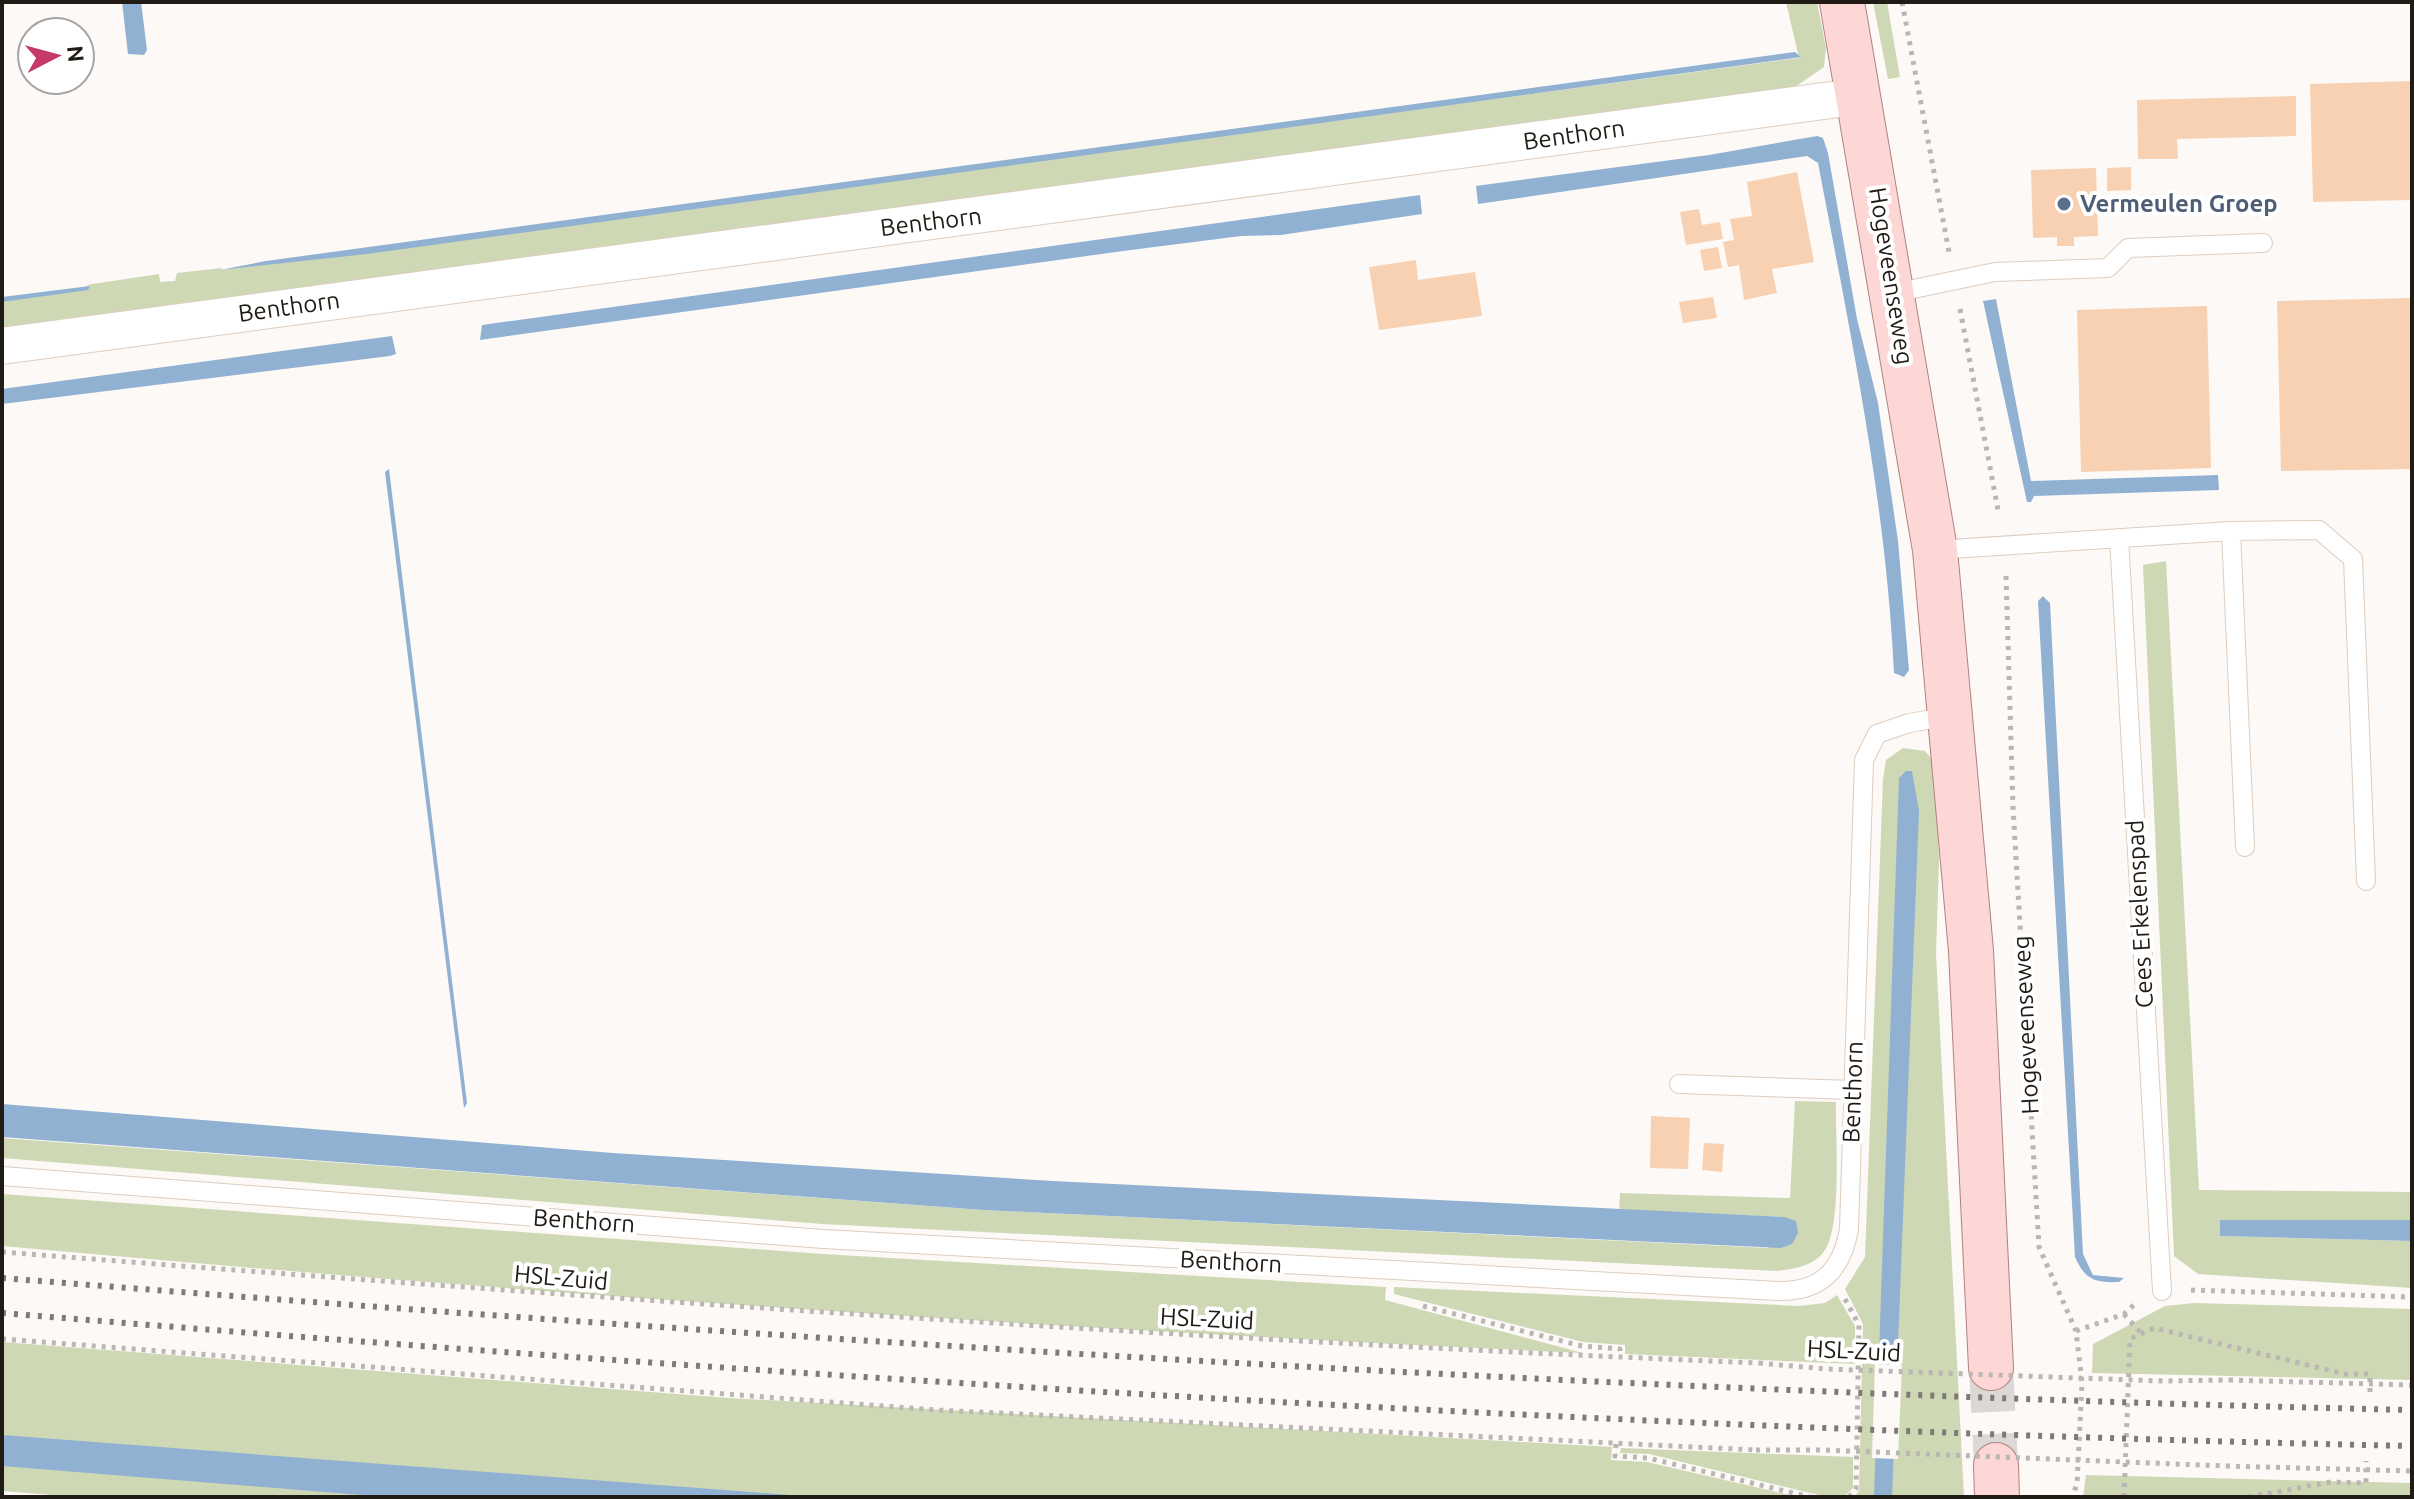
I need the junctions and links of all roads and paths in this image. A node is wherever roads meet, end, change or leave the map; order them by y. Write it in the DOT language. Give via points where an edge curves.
graph roads {
  1 [pos="1842,2"];
  2 [pos="1902,2"];
  3 [pos="1861,96"];
  4 [pos="2263,243"];
  5 [pos="1954,280"];
  6 [pos="1894,293"];
  7 [pos="2,346"];
  8 [pos="2231,531"];
  9 [pos="2119,538"];
  10 [pos="2005,544"];
  11 [pos="1935,550"];
  12 [pos="1953,716"];
  13 [pos="2245,847"];
  14 [pos="2366,881"];
  15 [pos="1679,1084"];
  16 [pos="1853,1090"];
  17 [pos="2,1176"];
  18 [pos="2,1252"];
  19 [pos="1832,1274"];
  20 [pos="2162,1291"];
  21 [pos="2412,1297"];
  22 [pos="1419,1305"];
  23 [pos="2124,1314"];
  24 [pos="2076,1331"];
  25 [pos="2140,1332"];
  26 [pos="2,1339"];
  27 [pos="1620,1357"];
  28 [pos="1991,1368"];
  29 [pos="2370,1384"];
  30 [pos="2412,1385"];
  31 [pos="2370,1393"];
  32 [pos="1616,1444"];
  33 [pos="2366,1461"];
  34 [pos="2366,1470"];
  35 [pos="2412,1471"];
  36 [pos="1810,1497"];
  37 [pos="1849,1497"];
  38 [pos="2072,1497"];
  39 [pos="2124,1497"];
  40 [pos="2248,1497"];
  1 -- 3 [label="main road, Hogeveenseweg"];
  2 -- 5 [label="path, Hogeveenseweg"];
  3 -- 6 [label="main road, Hogeveenseweg"];
  3 -- 7 [label="street, Benthorn"];
  4 -- 5 [label="lane" via="2128,248 2108,268 1995,272"];
  5 -- 6 [label="lane"];
  5 -- 10 [label="path, Hogeveenseweg"];
  6 -- 11 [label="main road, Hogeveenseweg"];
  8 -- 9 [label="lane"];
  8 -- 13 [label="lane"];
  8 -- 14 [label="lane" via="2319,530 2353,559"];
  9 -- 10 [label="lane"];
  9 -- 20 [label="lane, Cees Erkelenspad"];
  10 -- 11 [label="lane"];
  10 -- 24 [label="path, Hogeveenseweg" via="2013,807 2039,1247"];
  11 -- 12 [label="main road, Hogeveenseweg"];
  12 -- 16 [label="lane, Benthorn" via="1877,734 1864,760"];
  12 -- 28 [label="main road, Hogeveenseweg" via="1971,951"];
  15 -- 16 [label="lane"];
  16 -- 19 [label="lane, Benthorn" via="1849,1229"];
  17 -- 19 [label="lane, Benthorn" via="807,1238 1374,1270 1789,1291"];
  18 -- 27 [label="path, HSL-Zuid" via="736,1308"];
  19 -- 37 [label="path" via="1859,1325 1856,1489"];
  20 -- 21 [label="path"];
  20 -- 23 [label="path" via="2141,1299"];
  22 -- 27 [label="path" via="1582,1346 1620,1349"];
  23 -- 24 [label="path"];
  23 -- 25 [label="path"];
  24 -- 38 [label="path, Hogeveenseweg" via="2082,1383"];
  25 -- 29 [label="path" via="2154,1328 2345,1374 2370,1374"];
  25 -- 39 [label="path" via="2130,1339"];
  26 -- 32 [label="path" via="936,1410"];
  27 -- 29 [label="path, HSL-Zuid, bridge" via="2148,1381"];
  29 -- 30 [label="path, HSL-Zuid"];
  29 -- 31 [label="path"];
  32 -- 34 [label="path, bridge"];
  32 -- 36 [label="path" via="1615,1456 1648,1458"];
  33 -- 34 [label="path"];
  34 -- 35 [label="path"];
  34 -- 40 [label="path" via="2366,1483 2331,1482"];
}
